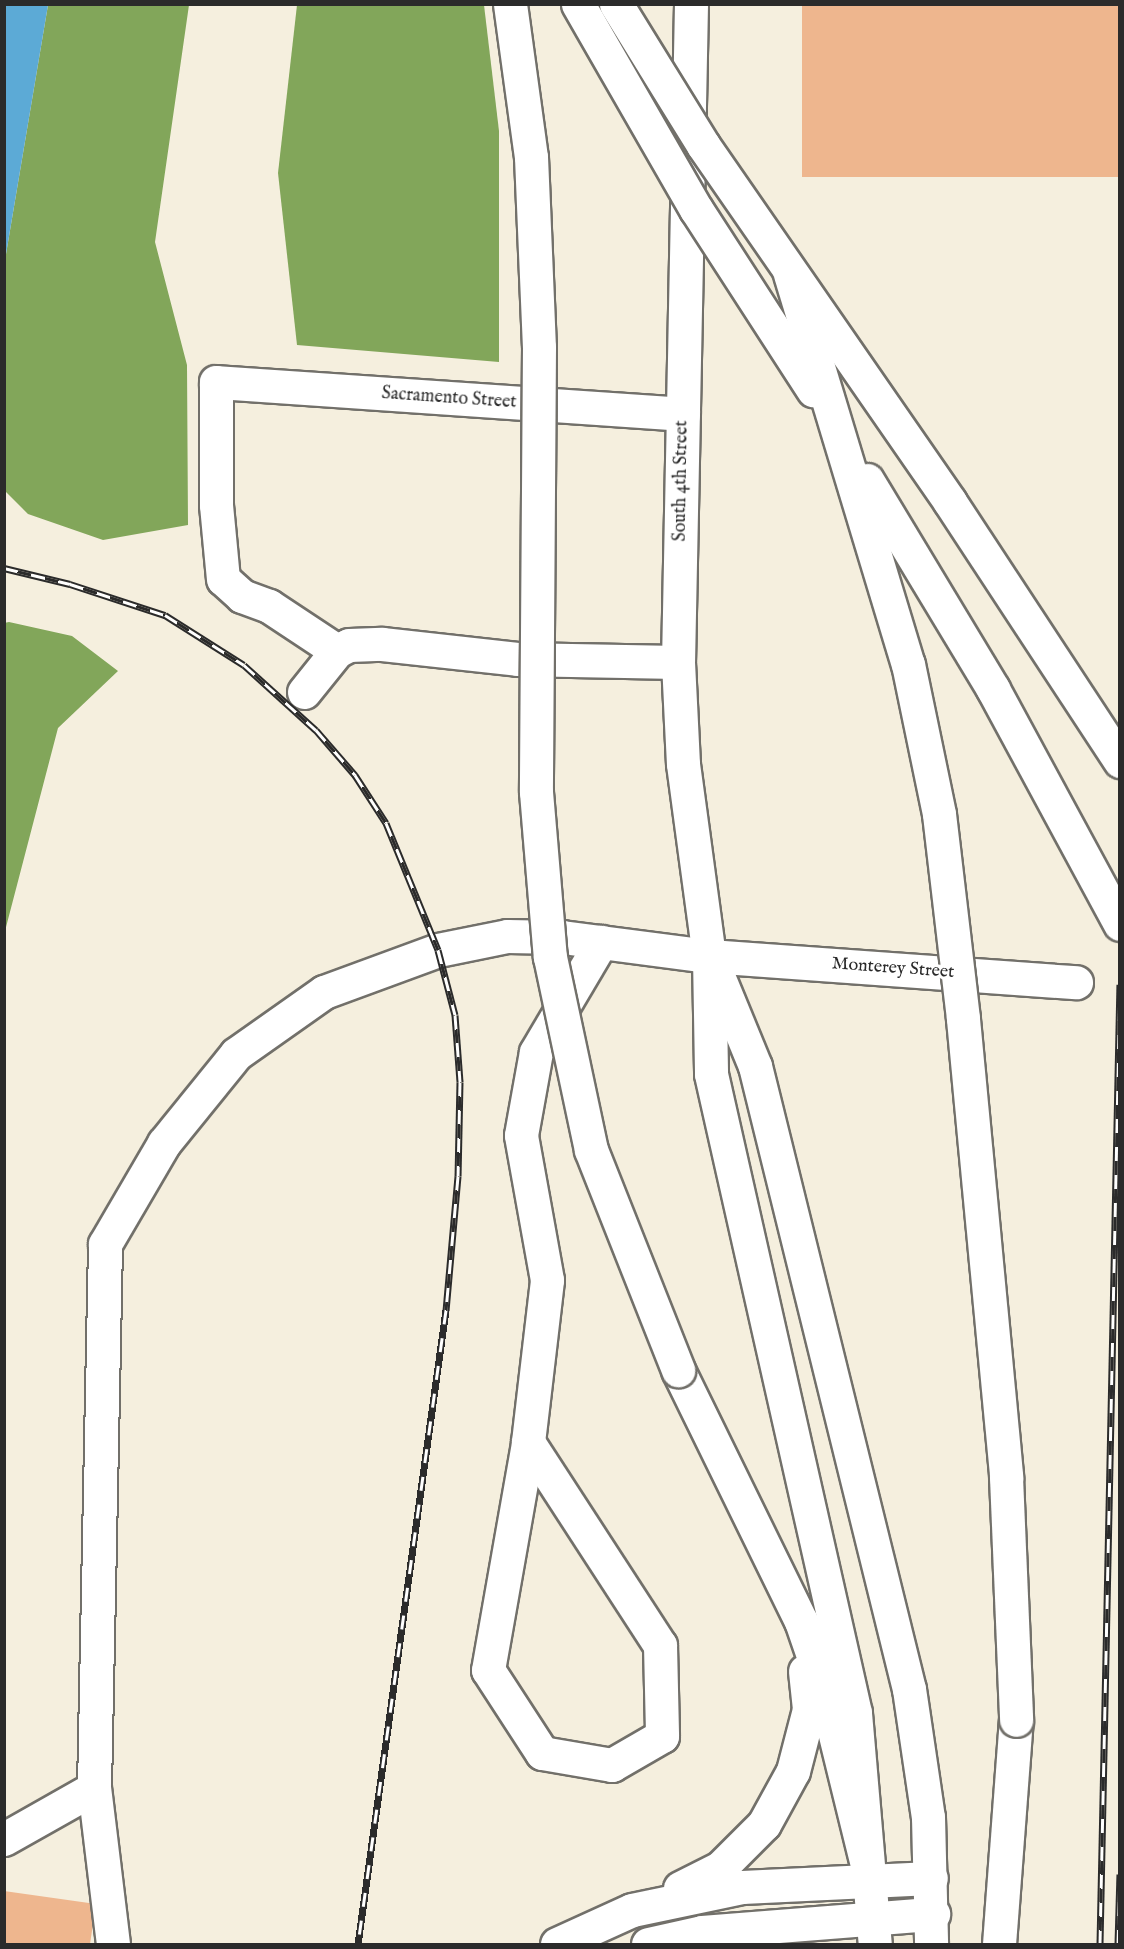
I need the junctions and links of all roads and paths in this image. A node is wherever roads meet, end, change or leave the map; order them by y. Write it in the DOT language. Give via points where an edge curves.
graph roads {
  1 [pos="510,4"];
  2 [pos="578,4"];
  3 [pos="616,4"];
  4 [pos="691,4"];
  5 [pos="790,274"];
  6 [pos="683,414"];
  7 [pos="338,651"];
  8 [pos="678,662"];
  9 [pos="304,692"];
  10 [pos="1119,761"];
  11 [pos="1119,924"];
  12 [pos="601,942"];
  13 [pos="709,956"];
  14 [pos="1076,982"];
  15 [pos="528,1442"];
  16 [pos="801,1621"];
  17 [pos="94,1788"];
  18 [pos="4,1839"];
  19 [pos="931,1878"];
  20 [pos="871,1881"];
  21 [pos="632,1911"];
  22 [pos="932,1929"];
  23 [pos="875,1931"];
  24 [pos="702,1932"];
  25 [pos="113,1944"];
  26 [pos="557,1944"];
  27 [pos="648,1944"];
  28 [pos="764,1944"];
  29 [pos="999,1944"];
  1 -- 16 [label="main road, bridge" via="531,157 539,347 537,792 550,957 591,1150 678,1370"];
  2 -- 11 [label="main road, bridge" via="696,209 782,339 993,689"];
  3 -- 5 [label="main road, bridge" via="703,146"];
  4 -- 6 [label="main road, South 4th Street"];
  5 -- 10 [label="main road, bridge" via="950,502"];
  5 -- 29 [label="main road, bridge" via="908,664 939,814 963,1019 1006,1478 1016,1720"];
  6 -- 7 [label="main road, Sacramento Street" via="216,382 216,505 223,579 242,596 269,606"];
  6 -- 8 [label="main road, South 4th Street"];
  7 -- 8 [label="main road" via="349,645 382,644 517,659"];
  7 -- 9 [label="main road"];
  8 -- 13 [label="main road, South 4th Street" via="683,764"];
  12 -- 13 [label="main road, Monterey Street"];
  12 -- 15 [label="main road" via="536,1052 521,1135 547,1280"];
  12 -- 17 [label="main road, Monterey Street" via="507,936 438,950 324,992 236,1054 164,1143 105,1244"];
  13 -- 14 [label="main road, Monterey Street"];
  13 -- 19 [label="main road" via="755,1066 840,1399 909,1689 928,1817"];
  13 -- 20 [label="main road" via="711,1074 855,1713"];
  15 -- 15 [label="main road" via="489,1670 542,1753 612,1765 662,1736 660,1645"];
  16 -- 20 [label="main road" via="822,1682"];
  16 -- 21 [label="main road" via="809,1709 793,1770 764,1824 720,1868"];
  17 -- 18 [label="main road"];
  17 -- 25 [label="main road, Monterey Street"];
  19 -- 20 [label="main road"];
  19 -- 22 [label="main road"];
  20 -- 21 [label="main road" via="742,1887"];
  20 -- 23 [label="main road"];
  21 -- 26 [label="main road"];
  22 -- 23 [label="main road"];
  23 -- 24 [label="main road"];
  24 -- 27 [label="main road"];
  24 -- 28 [label="main road"];
}
